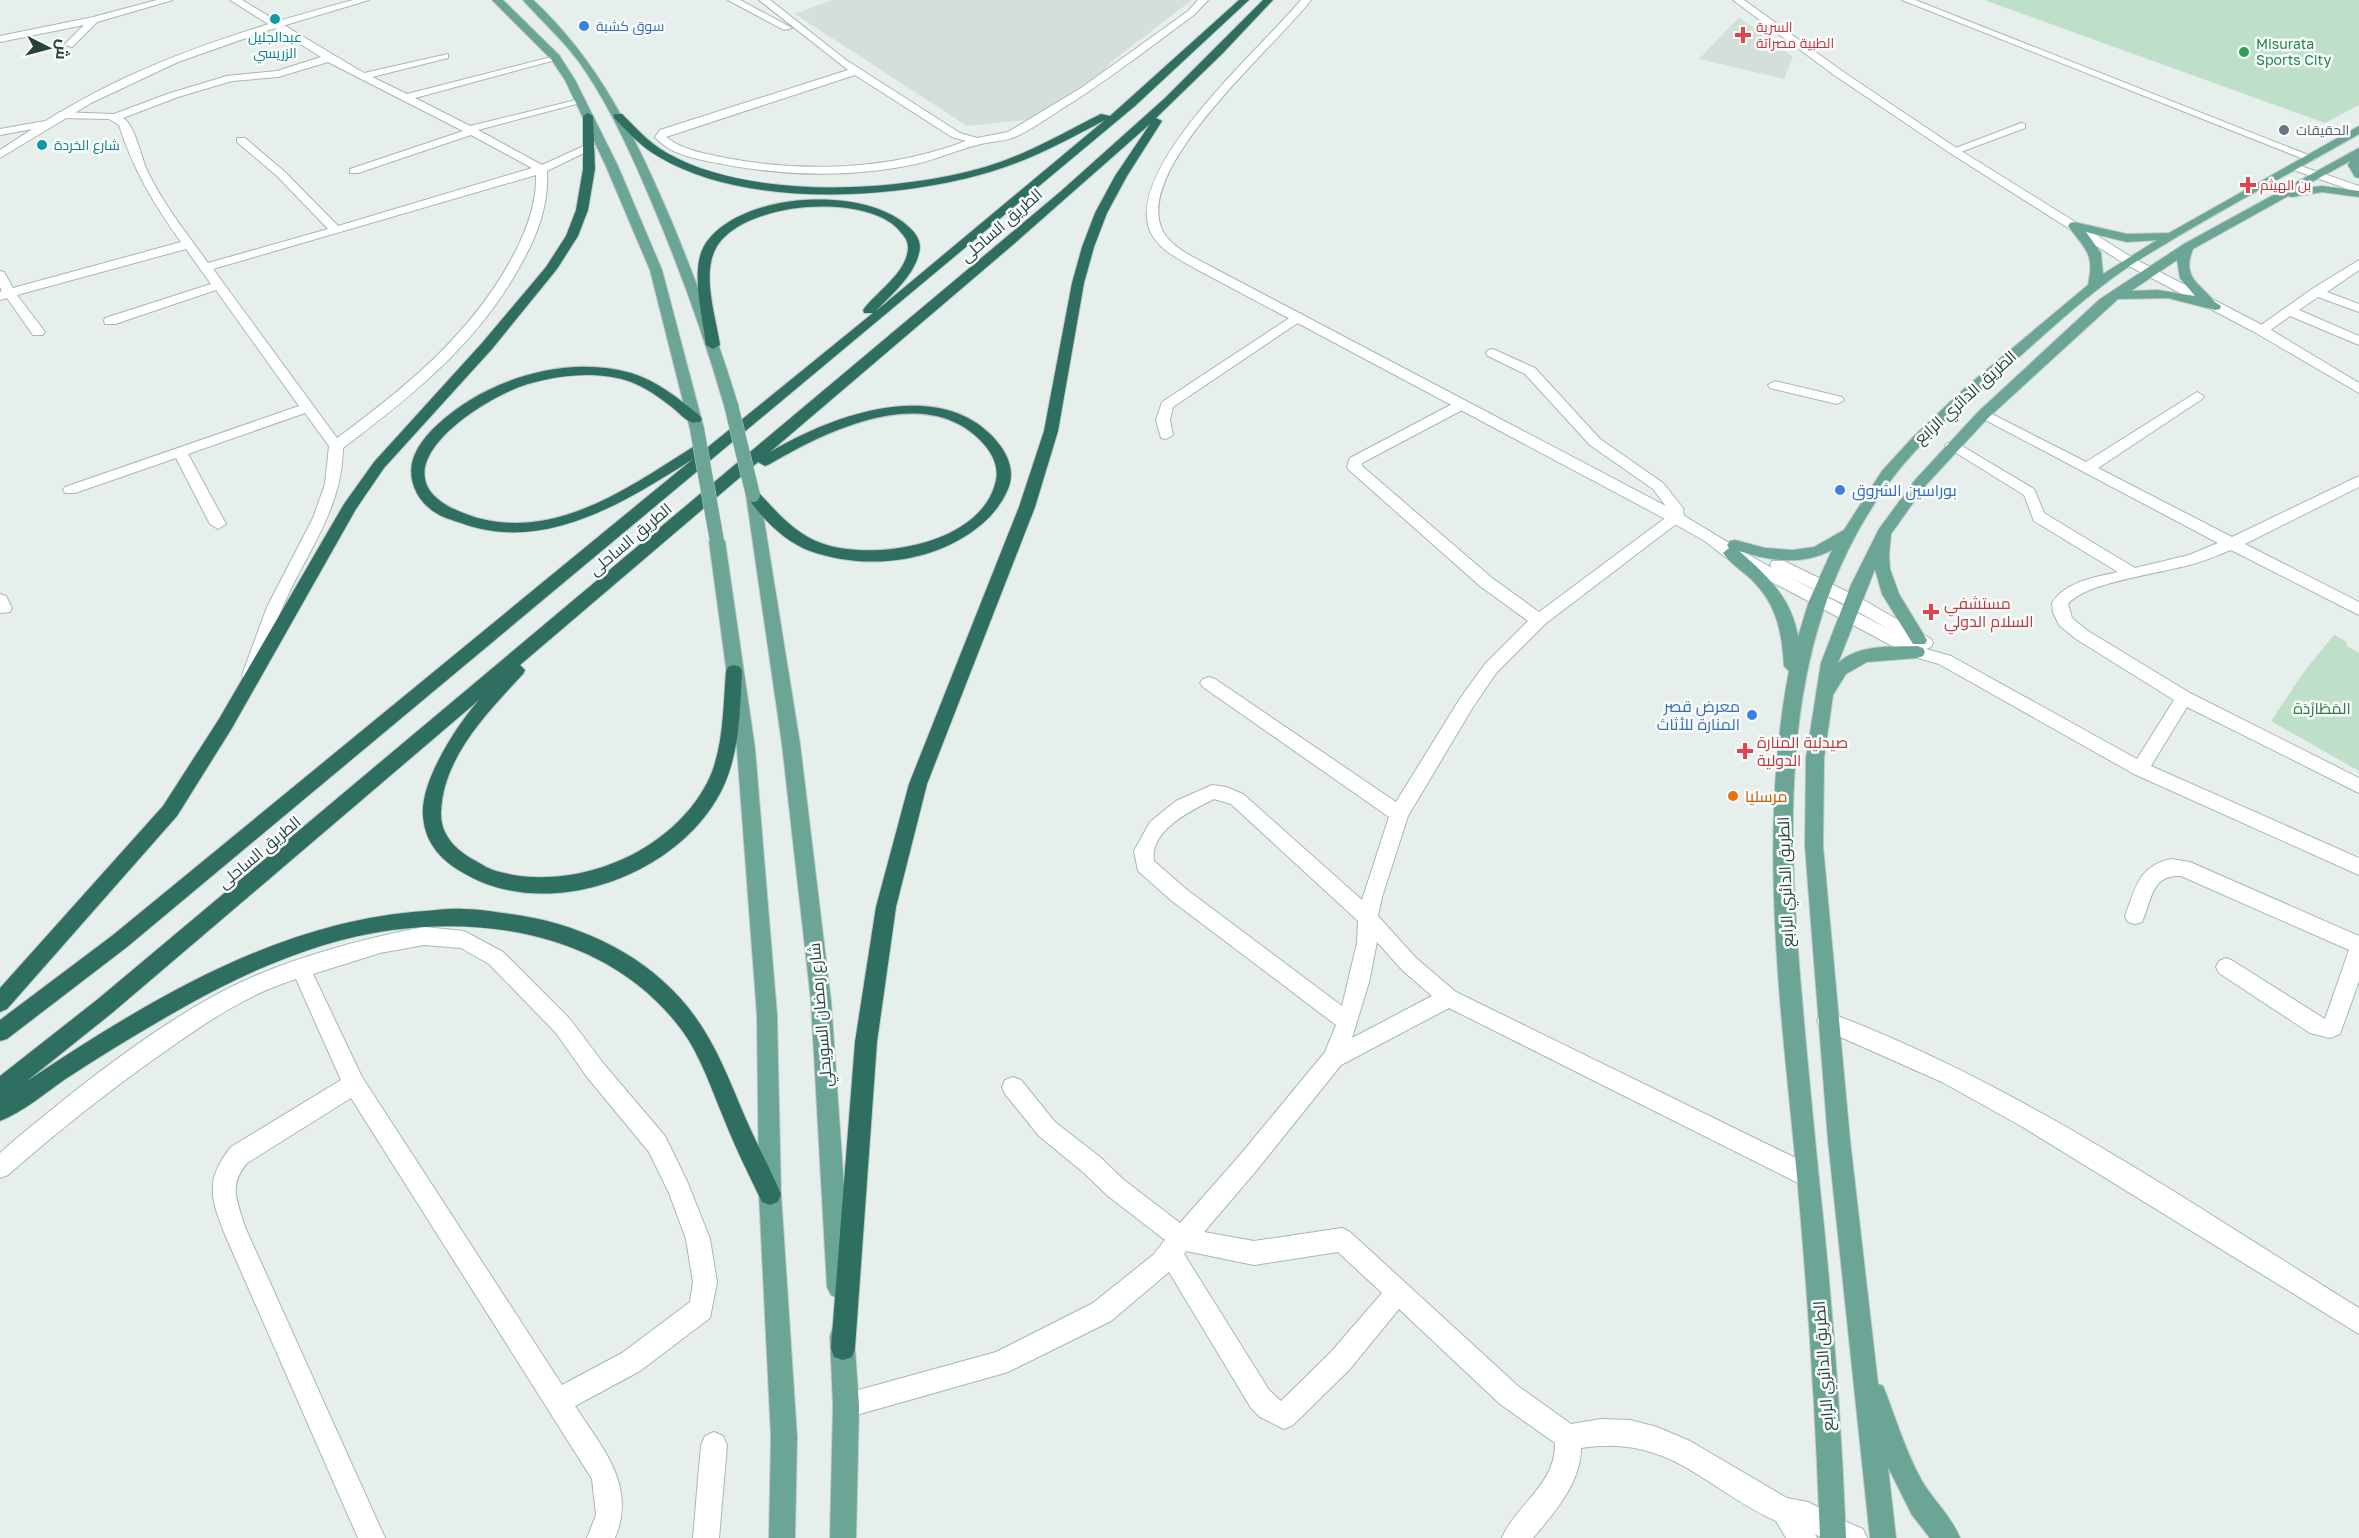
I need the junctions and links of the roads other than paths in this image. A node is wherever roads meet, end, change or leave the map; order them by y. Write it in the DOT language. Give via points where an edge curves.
graph roads {
  1 [pos="168,0"];
  2 [pos="235,0"];
  3 [pos="364,0"];
  4 [pos="497,0"];
  5 [pos="528,0"];
  6 [pos="733,0"];
  7 [pos="764,0"];
  8 [pos="1203,0"];
  9 [pos="1244,0"];
  10 [pos="1268,0"];
  11 [pos="1306,0"];
  12 [pos="1738,0"];
  13 [pos="1907,0"];
  14 [pos="94,20"];
  15 [pos="274,24"];
  16 [pos="0,39"];
  17 [pos="69,45"];
  18 [pos="444,56"];
  19 [pos="555,57"];
  20 [pos="329,58"];
  21 [pos="842,62"];
  22 [pos="857,71"];
  23 [pos="365,76"];
  24 [pos="1180,90"];
  25 [pos="405,98"];
  26 [pos="580,100"];
  27 [pos="1131,104"];
  28 [pos="60,115"];
  29 [pos="588,116"];
  30 [pos="618,116"];
  31 [pos="115,117"];
  32 [pos="937,122"];
  33 [pos="1032,123"];
  34 [pos="45,124"];
  35 [pos="2021,126"];
  36 [pos="2359,129"];
  37 [pos="470,130"];
  38 [pos="0,132"];
  39 [pos="241,140"];
  40 [pos="976,141"];
  41 [pos="590,147"];
  42 [pos="1954,151"];
  43 [pos="2359,152"];
  44 [pos="0,155"];
  45 [pos="2309,166"];
  46 [pos="541,169"];
  47 [pos="354,171"];
  48 [pos="2359,175"];
  49 [pos="2359,185"];
  50 [pos="2359,192"];
  51 [pos="2268,202"];
  52 [pos="2074,226"];
  53 [pos="335,229"];
  54 [pos="2173,235"];
  55 [pos="189,244"];
  56 [pos="2188,247"];
  57 [pos="2129,261"];
  58 [pos="2359,264"];
  59 [pos="206,267"];
  60 [pos="2150,273"];
  61 [pos="0,275"];
  62 [pos="2094,285"];
  63 [pos="221,289"];
  64 [pos="2316,292"];
  65 [pos="5,295"];
  66 [pos="2105,302"];
  67 [pos="2215,306"];
  68 [pos="2359,308"];
  69 [pos="2289,311"];
  70 [pos="1297,317"];
  71 [pos="115,324"];
  72 [pos="2261,330"];
  73 [pos="38,332"];
  74 [pos="2359,341"];
  75 [pos="713,345"];
  76 [pos="1493,353"];
  77 [pos="822,361"];
  78 [pos="1775,385"];
  79 [pos="2359,389"];
  80 [pos="2197,396"];
  81 [pos="1837,400"];
  82 [pos="1461,405"];
  83 [pos="309,407"];
  84 [pos="759,412"];
  85 [pos="1983,415"];
  86 [pos="696,424"];
  87 [pos="1166,435"];
  88 [pos="336,446"];
  89 [pos="1952,446"];
  90 [pos="180,452"];
  91 [pos="2088,468"];
  92 [pos="2359,481"];
  93 [pos="720,488"];
  94 [pos="70,490"];
  95 [pos="753,495"];
  96 [pos="1676,518"];
  97 [pos="218,524"];
  98 [pos="1852,529"];
  99 [pos="1884,533"];
  100 [pos="2233,543"];
  101 [pos="1733,549"];
  102 [pos="2132,573"];
  103 [pos="1820,592"];
  104 [pos="579,605"];
  105 [pos="1851,608"];
  106 [pos="2359,609"];
  107 [pos="1539,620"];
  108 [pos="1918,646"];
  109 [pos="734,671"];
  110 [pos="249,679"];
  111 [pos="1209,683"];
  112 [pos="1793,688"];
  113 [pos="1823,696"];
  114 [pos="2184,698"];
  115 [pos="2140,769"];
  116 [pos="2359,786"];
  117 [pos="1399,814"];
  118 [pos="2359,867"];
  119 [pos="2135,916"];
  120 [pos="1368,918"];
  121 [pos="2359,945"];
  122 [pos="2359,951"];
  123 [pos="2226,968"];
  124 [pos="301,969"];
  125 [pos="1449,998"];
  126 [pos="0,1003"];
  127 [pos="1827,1021"];
  128 [pos="1348,1022"];
  129 [pos="0,1032"];
  130 [pos="1333,1058"];
  131 [pos="354,1084"];
  132 [pos="1013,1087"];
  133 [pos="0,1089"];
  134 [pos="0,1111"];
  135 [pos="0,1167"];
  136 [pos="1808,1176"];
  137 [pos="770,1194"];
  138 [pos="1176,1245"];
  139 [pos="1397,1293"];
  140 [pos="2359,1322"];
  141 [pos="843,1348"];
  142 [pos="1862,1360"];
  143 [pos="558,1401"];
  144 [pos="846,1405"];
  145 [pos="1568,1437"];
  146 [pos="714,1445"];
  147 [pos="1785,1511"];
  148 [pos="1840,1535"];
  149 [pos="372,1538"];
  150 [pos="600,1538"];
  151 [pos="706,1538"];
  152 [pos="782,1538"];
  153 [pos="843,1538"];
  154 [pos="1515,1538"];
  155 [pos="1804,1538"];
  156 [pos="1883,1538"];
  157 [pos="1947,1538"];
  1 -- 14 [label="street"];
  2 -- 15 [label="street"];
  3 -- 15 [label="street"];
  4 -- 19 [label="main road"];
  5 -- 30 [label="main road, شارع رمضان السويحلي" via="573,47"];
  6 -- 21 [label="street"];
  7 -- 21 [label="street"];
  8 -- 33 [label="street" via="1191,13 1085,90"];
  9 -- 27 [label="highway, الطريق الساحلى"];
  10 -- 24 [label="highway, الطريق الساحلى"];
  11 -- 70 [label="street" via="1255,53 1191,131 1163,176 1152,206 1154,226 1170,247"];
  12 -- 42 [label="street"];
  13 -- 45 [label="street"];
  14 -- 16 [label="street"];
  14 -- 17 [label="street"];
  15 -- 20 [label="street"];
  15 -- 28 [label="street" via="145,70"];
  18 -- 23 [label="street"];
  19 -- 25 [label="street"];
  19 -- 26 [label="main road"];
  20 -- 23 [label="street"];
  20 -- 31 [label="street" via="278,74 231,78"];
  21 -- 22 [label="street"];
  22 -- 32 [label="street"];
  22 -- 40 [label="street" via="664,132 660,137 696,155 777,170 841,170 895,163 951,153"];
  23 -- 25 [label="street"];
  24 -- 93 [label="highway, الطريق الساحلى"];
  24 -- 141 [label="highway" via="1145,137 1098,221 1078,283 1051,431 1028,507 918,784 886,907 866,1042"];
  25 -- 37 [label="street"];
  26 -- 29 [label="main road"];
  26 -- 37 [label="street"];
  27 -- 30 [label="highway" via="988,169 898,187 849,190 761,185 696,169 644,143"];
  27 -- 77 [label="highway, الطريق الساحلى"];
  28 -- 31 [label="street"];
  28 -- 34 [label="street"];
  29 -- 41 [label="highway"];
  29 -- 86 [label="main road" via="656,270"];
  30 -- 75 [label="main road, شارع رمضان السويحلي" via="681,259"];
  31 -- 55 [label="street" via="124,123 152,192"];
  32 -- 33 [label="street" via="950,128 976,130"];
  32 -- 40 [label="street" via="956,135"];
  33 -- 40 [label="street" via="1003,137"];
  34 -- 38 [label="street"];
  34 -- 44 [label="street"];
  35 -- 42 [label="street"];
  36 -- 45 [label="main road, الطريق الدائري الرابع"];
  37 -- 46 [label="street"];
  37 -- 47 [label="street"];
  39 -- 53 [label="street"];
  41 -- 46 [label="street"];
  41 -- 110 [label="highway" via="582,210 572,236 551,269 379,465 349,507"];
  42 -- 52 [label="street"];
  43 -- 45 [label="main road, الطريق الدائري الرابع"];
  43 -- 48 [label="main road" via="2354,165"];
  45 -- 49 [label="street"];
  45 -- 50 [label="street"];
  45 -- 51 [label="main road, الطريق الدائري الرابع"];
  45 -- 54 [label="main road, الطريق الدائري الرابع"];
  46 -- 53 [label="street"];
  46 -- 88 [label="street" via="543,190 539,209 526,245 494,300 439,363"];
  50 -- 51 [label="main road" via="2322,189"];
  51 -- 56 [label="main road, الطريق الدائري الرابع"];
  52 -- 54 [label="main road" via="2127,238"];
  52 -- 57 [label="street"];
  52 -- 62 [label="main road" via="2098,259"];
  53 -- 59 [label="street"];
  54 -- 57 [label="main road, الطريق الدائري الرابع"];
  55 -- 59 [label="street"];
  55 -- 65 [label="street"];
  56 -- 60 [label="main road, الطريق الدائري الرابع"];
  56 -- 67 [label="main road" via="2182,271 2193,288"];
  57 -- 60 [label="street"];
  57 -- 62 [label="main road, الطريق الدائري الرابع"];
  58 -- 64 [label="street"];
  59 -- 63 [label="street"];
  60 -- 66 [label="main road, الطريق الدائري الرابع"];
  60 -- 67 [label="street"];
  61 -- 65 [label="street"];
  62 -- 98 [label="main road, الطريق الدائري الرابع" via="1932,424 1888,473"];
  63 -- 71 [label="street"];
  63 -- 83 [label="street"];
  64 -- 68 [label="street"];
  64 -- 69 [label="street"];
  65 -- 73 [label="street"];
  66 -- 67 [label="main road" via="2156,292"];
  66 -- 85 [label="main road, الطريق الدائري الرابع"];
  67 -- 72 [label="street"];
  69 -- 72 [label="street"];
  69 -- 74 [label="street"];
  70 -- 82 [label="street"];
  70 -- 87 [label="street" via="1167,405 1163,420"];
  72 -- 79 [label="street"];
  75 -- 77 [label="highway" via="705,260 722,233 745,219 796,204 830,203 874,209 906,227 914,241 913,256 894,283"];
  75 -- 95 [label="main road, شارع رمضان السويحلي, bridge"];
  76 -- 96 [label="street" via="1530,371 1595,442 1658,486 1675,508"];
  77 -- 84 [label="highway, الطريق الساحلى"];
  78 -- 81 [label="street"];
  80 -- 91 [label="street"];
  82 -- 96 [label="street"];
  82 -- 107 [label="street" via="1355,461 1354,467 1486,582"];
  83 -- 88 [label="street"];
  83 -- 90 [label="street"];
  84 -- 86 [label="highway" via="637,490 576,518 540,526 504,527 457,518 432,503 419,482 419,464 428,443 447,421 500,389 530,380 562,374 626,376 648,384"];
  84 -- 129 [label="highway, الطريق الساحلى" via="120,941"];
  85 -- 89 [label="main road, الطريق الدائري الرابع"];
  85 -- 91 [label="street"];
  86 -- 109 [label="main road, bridge"];
  88 -- 110 [label="street" via="337,468 327,506 264,630"];
  89 -- 99 [label="main road, الطريق الدائري الرابع"];
  89 -- 102 [label="street" via="2029,492 2039,517"];
  90 -- 94 [label="street"];
  90 -- 97 [label="street"];
  91 -- 100 [label="street"];
  92 -- 100 [label="street"];
  93 -- 95 [label="highway" via="829,426 894,410 925,411 976,428 1002,459 1004,477 998,496 971,527 930,547 892,555 838,553 815,547 796,537"];
  93 -- 104 [label="highway, الطريق الساحلى"];
  95 -- 141 [label="main road, شارع رمضان السويحلي" via="791,744 821,1001"];
  96 -- 101 [label="street"];
  96 -- 107 [label="street"];
  98 -- 101 [label="main road" via="1824,550 1805,555"];
  98 -- 103 [label="main road, الطريق الدائري الرابع"];
  99 -- 105 [label="main road, الطريق الدائري الرابع"];
  99 -- 108 [label="main road" via="1884,581"];
  100 -- 102 [label="street" via="2193,559"];
  100 -- 106 [label="street"];
  101 -- 103 [label="street"];
  101 -- 112 [label="main road" via="1776,595 1785,613 1791,631"];
  102 -- 114 [label="street" via="2093,583 2066,596 2060,603 2061,612 2065,621 2082,635"];
  103 -- 105 [label="street"];
  103 -- 112 [label="main road, الطريق الدائري الرابع"];
  104 -- 109 [label="highway" via="458,739 438,777 432,815 446,850 471,871 509,885 556,886 611,873 654,852 693,820 716,784 729,744"];
  104 -- 133 [label="highway, الطريق الساحلى" via="105,1006"];
  105 -- 108 [label="street"];
  105 -- 113 [label="main road, الطريق الدائري الرابع" via="1828,663"];
  107 -- 117 [label="street" via="1491,668"];
  108 -- 113 [label="main road" via="1852,660 1840,670"];
  108 -- 115 [label="street"];
  109 -- 137 [label="main road" via="746,749 767,1015"];
  110 -- 126 [label="highway" via="170,811"];
  111 -- 117 [label="street"];
  112 -- 136 [label="main road, الطريق الدائري الرابع" via="1780,839"];
  113 -- 127 [label="main road, الطريق الدائري الرابع" via="1815,758 1814,836"];
  114 -- 115 [label="street"];
  114 -- 116 [label="street"];
  115 -- 118 [label="street"];
  117 -- 120 [label="street"];
  119 -- 121 [label="street" via="2154,872 2171,866"];
  120 -- 125 [label="street" via="1409,964"];
  120 -- 128 [label="street" via="1367,943"];
  120 -- 128 [label="street" via="1238,799 1226,794 1212,792 1183,806 1157,827 1143,851 1145,865 1179,895"];
  122 -- 123 [label="street" via="2330,1029 2317,1026"];
  124 -- 131 [label="street"];
  124 -- 135 [label="street" via="216,1004 116,1073"];
  124 -- 143 [label="street" via="380,944 424,936 464,940 496,958 563,1026 657,1144 698,1239 705,1282 701,1309 632,1362"];
  125 -- 130 [label="street"];
  125 -- 136 [label="street"];
  127 -- 140 [label="street" via="1950,1075 2029,1119"];
  127 -- 142 [label="main road, الطريق الدائري الرابع"];
  128 -- 130 [label="street"];
  130 -- 138 [label="street"];
  131 -- 143 [label="street"];
  131 -- 149 [label="street" via="239,1155 226,1171 223,1192 234,1228"];
  132 -- 138 [label="street" via="1047,1129 1092,1165"];
  134 -- 137 [label="highway" via="175,1002 279,951 323,937 410,919 460,916 518,922 565,933 609,953 662,992 688,1021 711,1060"];
  136 -- 148 [label="main road, الطريق الدائري الرابع"];
  137 -- 152 [label="main road" via="783,1437"];
  138 -- 139 [label="street" via="1254,1253 1342,1240"];
  138 -- 139 [label="street" via="1260,1399 1284,1416 1340,1362"];
  138 -- 144 [label="street" via="1161,1263 1102,1312 999,1363"];
  139 -- 145 [label="street" via="1509,1395"];
  141 -- 144 [label="main road, شارع رمضان السويحلي"];
  142 -- 156 [label="main road, الطريق الدائري الرابع"];
  142 -- 157 [label="main road" via="1900,1470 1917,1502"];
  143 -- 150 [label="street" via="604,1474 611,1502"];
  144 -- 153 [label="main road, شارع رمضان السويحلي"];
  145 -- 147 [label="street" via="1621,1431 1649,1436 1686,1452"];
  145 -- 154 [label="street" via="1567,1467"];
  146 -- 151 [label="street"];
  147 -- 148 [label="street" via="1806,1515"];
  147 -- 155 [label="street"];
}
